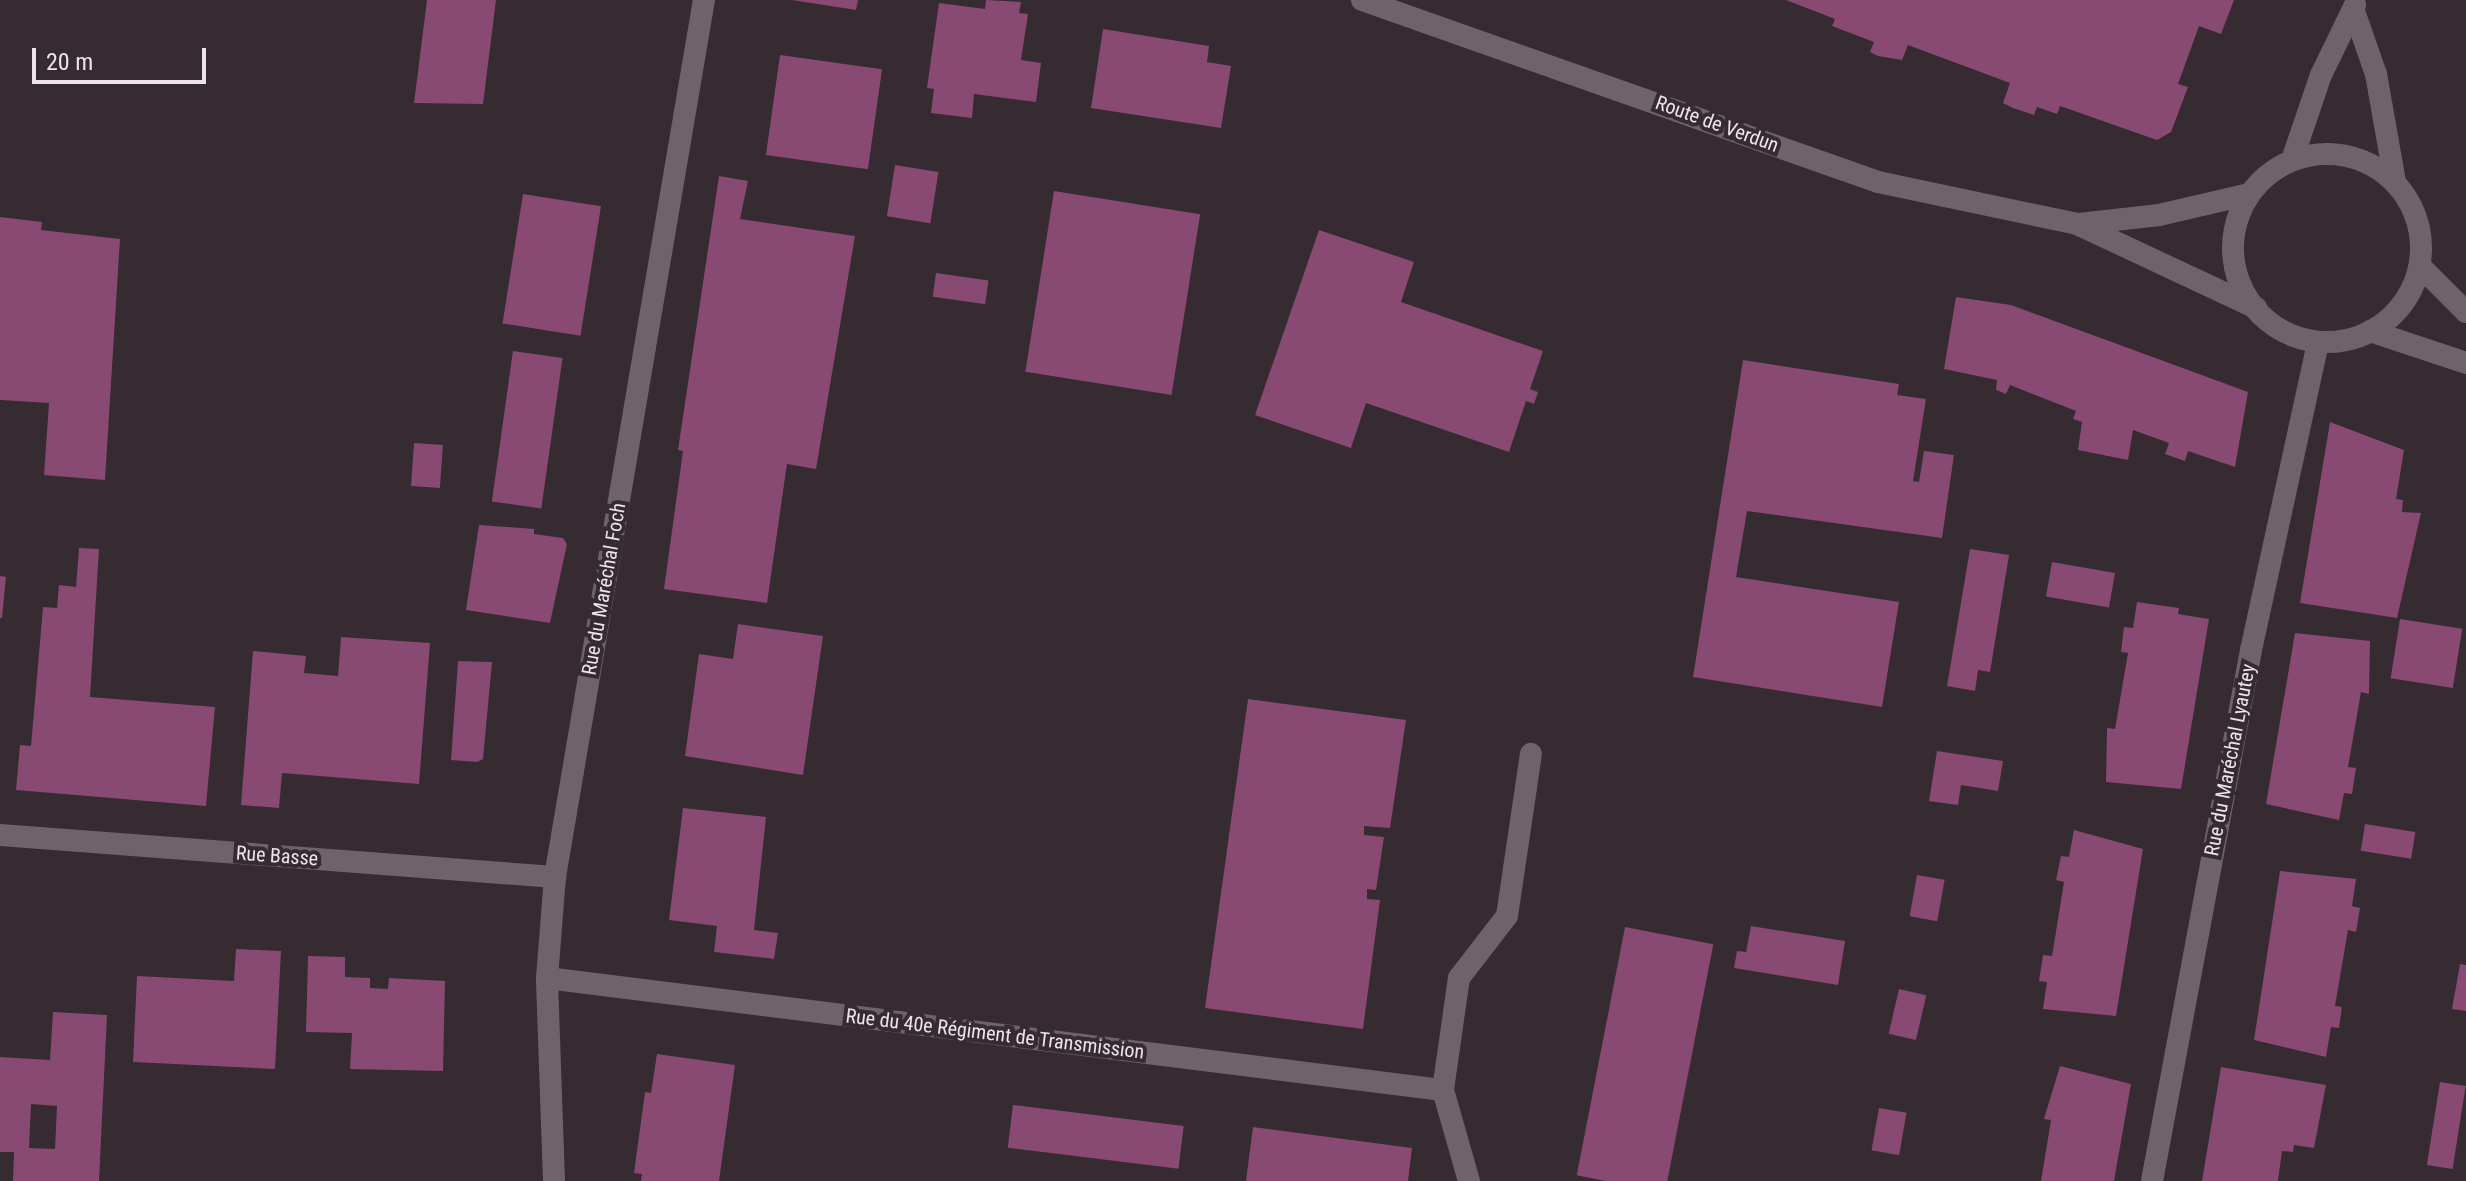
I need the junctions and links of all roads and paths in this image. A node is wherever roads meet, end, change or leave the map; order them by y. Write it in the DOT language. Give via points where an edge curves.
graph roads {
  1 [pos="704,0"];
  2 [pos="1362,0"];
  3 [pos="2355,5"];
  4 [pos="2292,160"];
  5 [pos="2395,182"];
  6 [pos="2250,194"];
  7 [pos="2077,224"];
  8 [pos="2420,266"];
  9 [pos="2256,308"];
  10 [pos="2466,312"];
  11 [pos="2370,331"];
  12 [pos="2318,342"];
  13 [pos="2466,363"];
  14 [pos="1531,754"];
  15 [pos="0,835"];
  16 [pos="555,877"];
  17 [pos="547,978"];
  18 [pos="1443,1090"];
  19 [pos="554,1181"];
  20 [pos="1469,1181"];
  21 [pos="2152,1181"];
  1 -- 16 [label="street, Rue du Maréchal Foch"];
  2 -- 7 [label="street, Route de Verdun" via="1878,182"];
  3 -- 4 [label="street" via="2321,75"];
  3 -- 5 [label="street" via="2376,74"];
  4 -- 5 [label="street" via="2341,154 2370,163"];
  4 -- 6 [label="street"];
  5 -- 8 [label="street" via="2416,221"];
  6 -- 7 [label="street, Route de Verdun" via="2159,215"];
  6 -- 9 [label="street" via="2233,236 2234,266"];
  7 -- 9 [label="street, Route de Verdun"];
  8 -- 10 [label="street"];
  8 -- 11 [label="street" via="2409,295"];
  9 -- 12 [label="street" via="2289,334"];
  11 -- 12 [label="street" via="2345,341"];
  11 -- 13 [label="street"];
  12 -- 21 [label="street, Rue du Maréchal Lyautey" via="2251,650"];
  14 -- 18 [label="street" via="1507,916 1459,978"];
  15 -- 16 [label="street, Rue Basse"];
  16 -- 17 [label="street, Rue du Maréchal Foch"];
  17 -- 18 [label="street, Rue du 40e Régiment de Transmission"];
  17 -- 19 [label="street, Rue du Maréchal Foch"];
  18 -- 20 [label="street"];
}
